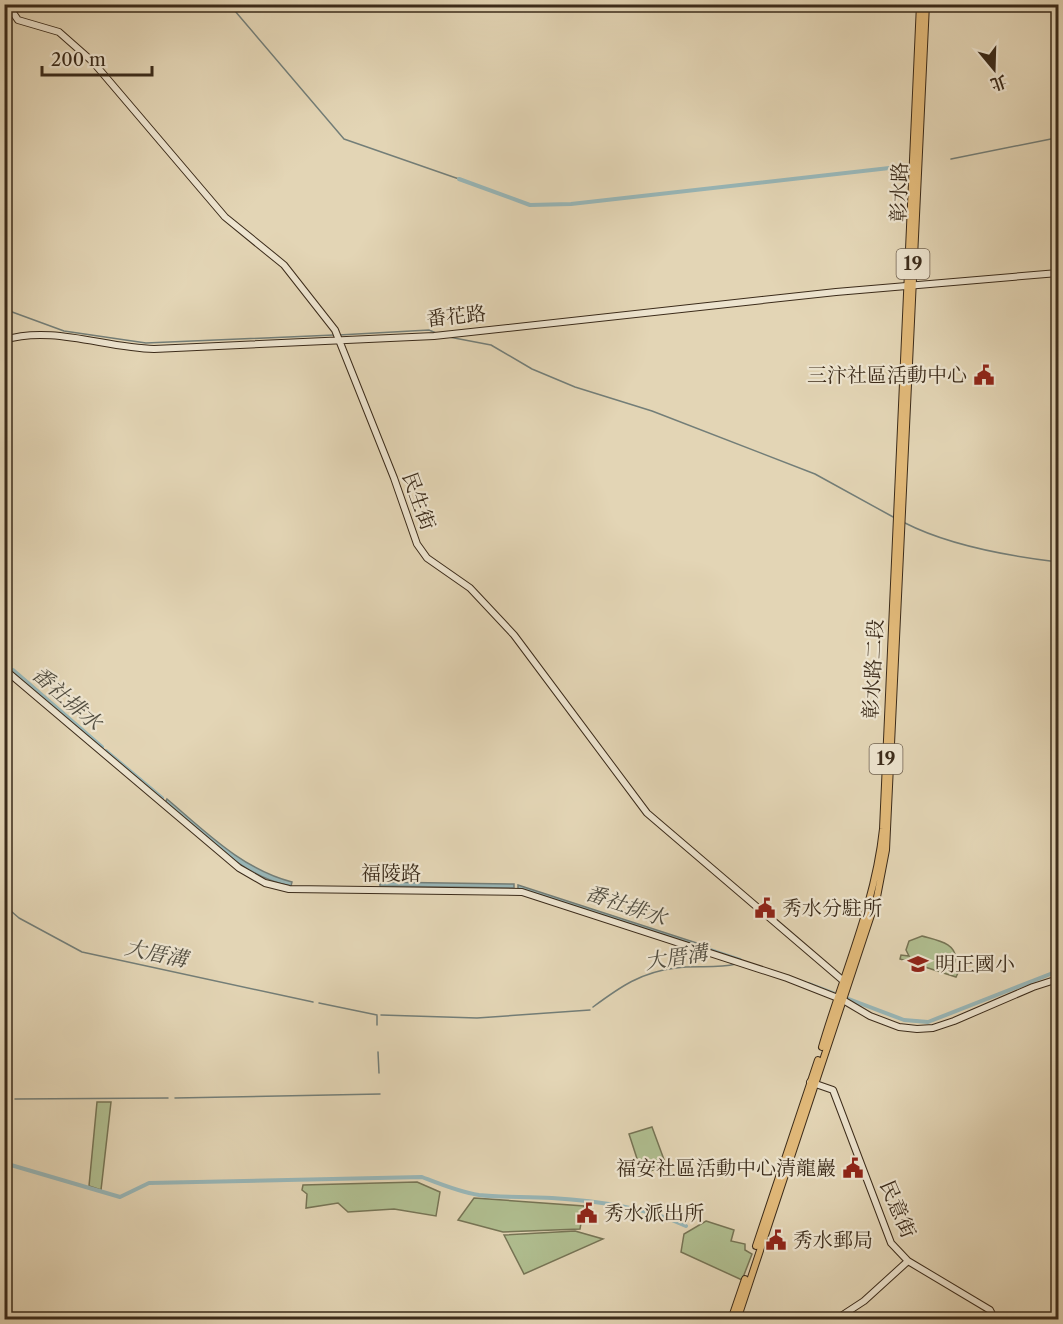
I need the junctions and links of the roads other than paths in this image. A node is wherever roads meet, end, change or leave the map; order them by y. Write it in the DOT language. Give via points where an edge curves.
graph roads {
  1 [pos="7,4"];
  2 [pos="920,4"];
  3 [pos="926,4"];
  4 [pos="1059,273"];
  5 [pos="909,285"];
  6 [pos="4,340"];
  7 [pos="339,340"];
  8 [pos="899,523"];
  9 [pos="4,669"];
  10 [pos="1059,979"];
  11 [pos="845,983"];
  12 [pos="840,996"];
  13 [pos="812,1083"];
  14 [pos="908,1261"];
  15 [pos="731,1320"];
  16 [pos="737,1320"];
  17 [pos="835,1320"];
  18 [pos="995,1320"];
  1 -- 7 [label="street, 民生街" via="18,20 58,32 111,80 225,217 284,264"];
  2 -- 5 [label="main road, 彰水路 / 19"];
  3 -- 5 [label="main road, 彰水路 / 19"];
  4 -- 5 [label="street, 番花路"];
  5 -- 7 [label="street, 番花路" via="434,336"];
  5 -- 8 [label="main road, 彰水路 / 19"];
  6 -- 7 [label="street, 番花路" via="22,334 45,334 124,348 154,349"];
  7 -- 11 [label="street, 民生街" via="420,549 427,558 470,588 514,635 647,813"];
  8 -- 11 [label="main road, 彰水路二段 / 19" via="889,760 880,860"];
  9 -- 12 [label="street, 福陵路" via="239,868 265,883 289,889 522,892"];
  10 -- 12 [label="street, 福陵路" via="933,1028 899,1027 870,1016"];
  11 -- 12 [label="main road, 彰水路二段 / 19"];
  12 -- 13 [label="main road, 彰水路二段 / 19"];
  13 -- 14 [label="street, 民意街" via="833,1090 891,1243"];
  13 -- 15 [label="main road, 彰水路二段 / 19"];
  13 -- 16 [label="main road, 彰水路二段 / 19"];
  14 -- 17 [label="street" via="864,1301"];
  14 -- 18 [label="street, 民意街" via="990,1310"];
}
